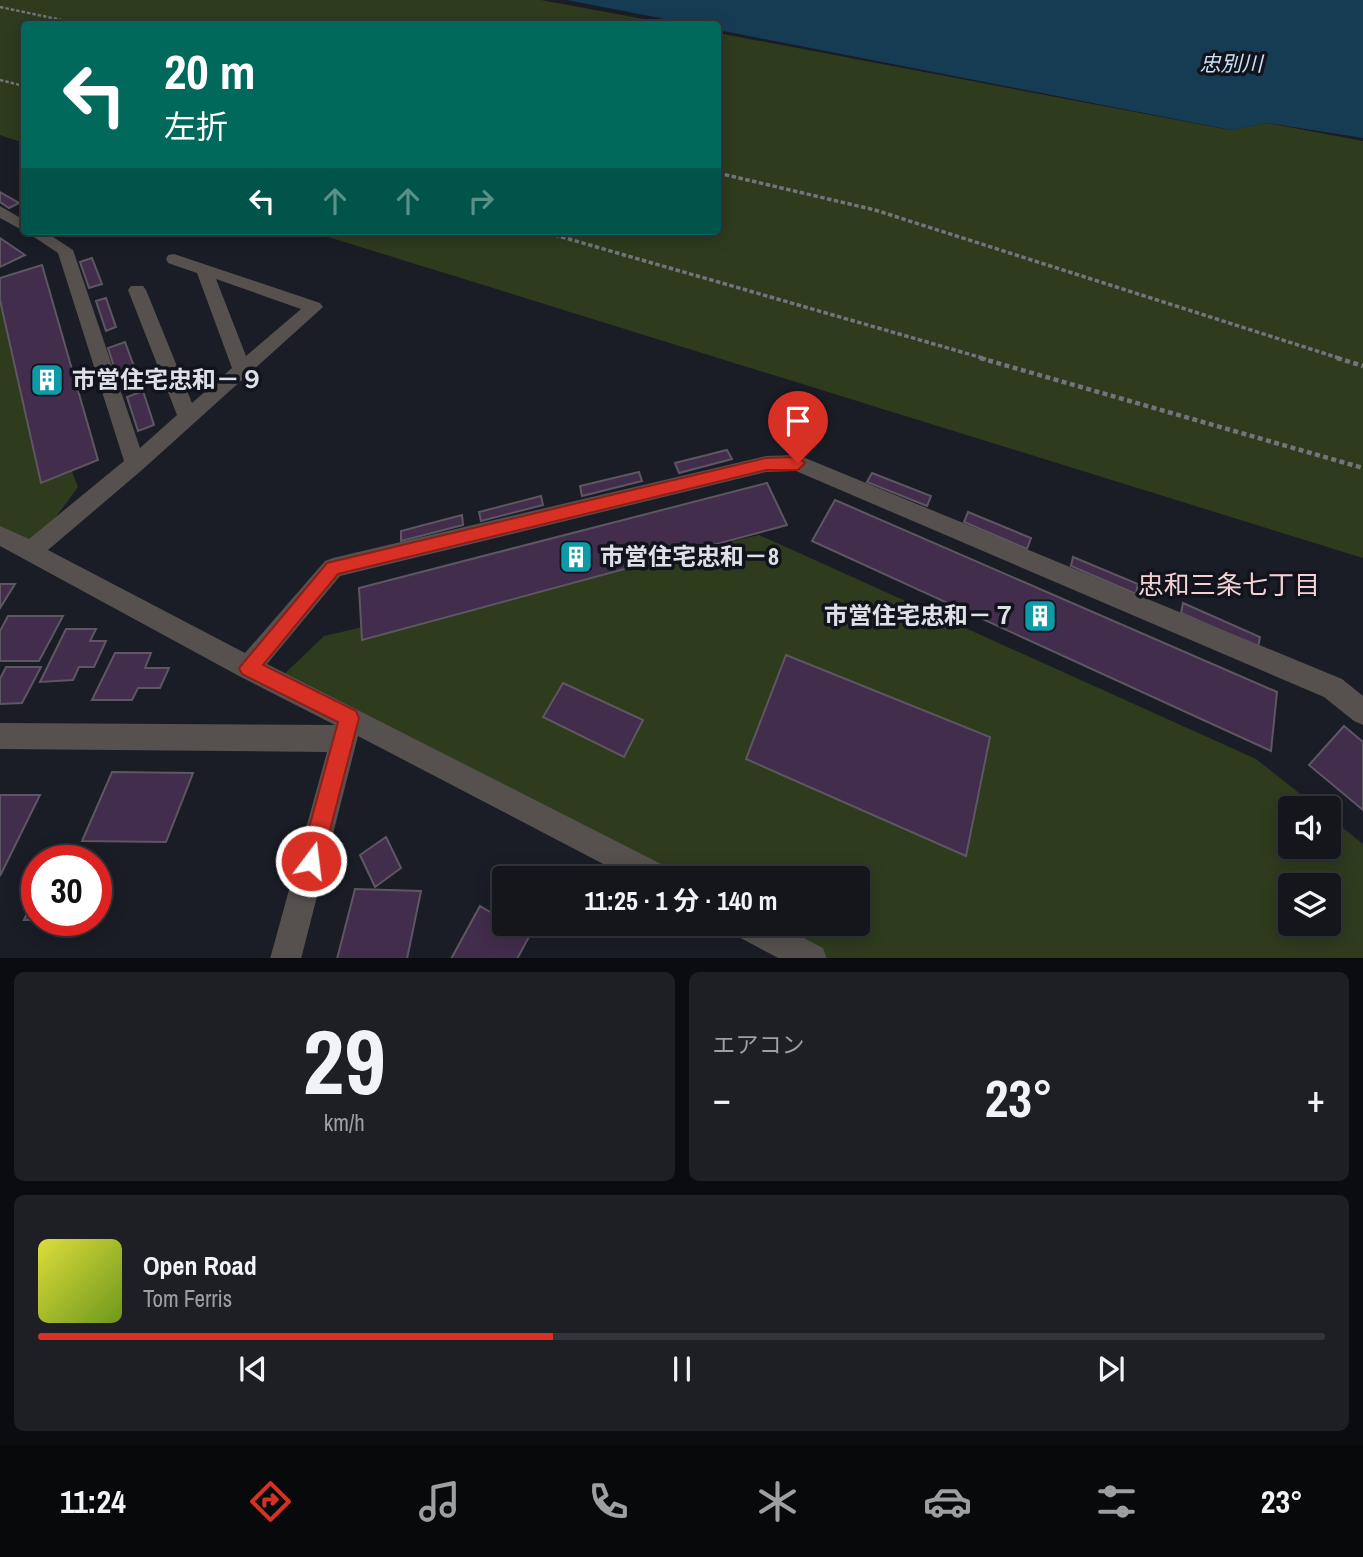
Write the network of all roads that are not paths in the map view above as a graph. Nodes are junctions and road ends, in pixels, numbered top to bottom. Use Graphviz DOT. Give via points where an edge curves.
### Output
graph roads {
  1 [pos="0,211"];
  2 [pos="21,224"];
  3 [pos="40,235"];
  4 [pos="174,259"];
  5 [pos="204,269"];
  6 [pos="137,290"];
  7 [pos="242,370"];
  8 [pos="188,417"];
  9 [pos="135,464"];
  10 [pos="0,535"];
  11 [pos="31,551"];
  12 [pos="248,668"];
  13 [pos="1363,712"];
  14 [pos="346,728"];
  15 [pos="0,736"];
  16 [pos="634,866"];
  17 [pos="769,936"];
  18 [pos="285,958"];
  19 [pos="812,958"];
  1 -- 2 [label="street"];
  3 -- 9 [label="street" via="65,250"];
  4 -- 5 [label="street"];
  5 -- 7 [label="street"];
  5 -- 7 [label="street" via="313,307"];
  6 -- 8 [label="street"];
  7 -- 8 [label="street"];
  8 -- 9 [label="street"];
  9 -- 11 [label="street"];
  10 -- 11 [label="street"];
  11 -- 12 [label="street"];
  12 -- 13 [label="street" via="333,568 766,464 798,463 1333,688"];
  12 -- 14 [label="street"];
  14 -- 15 [label="street"];
  14 -- 16 [label="street"];
  14 -- 18 [label="street"];
  17 -- 19 [label="street"];
}
